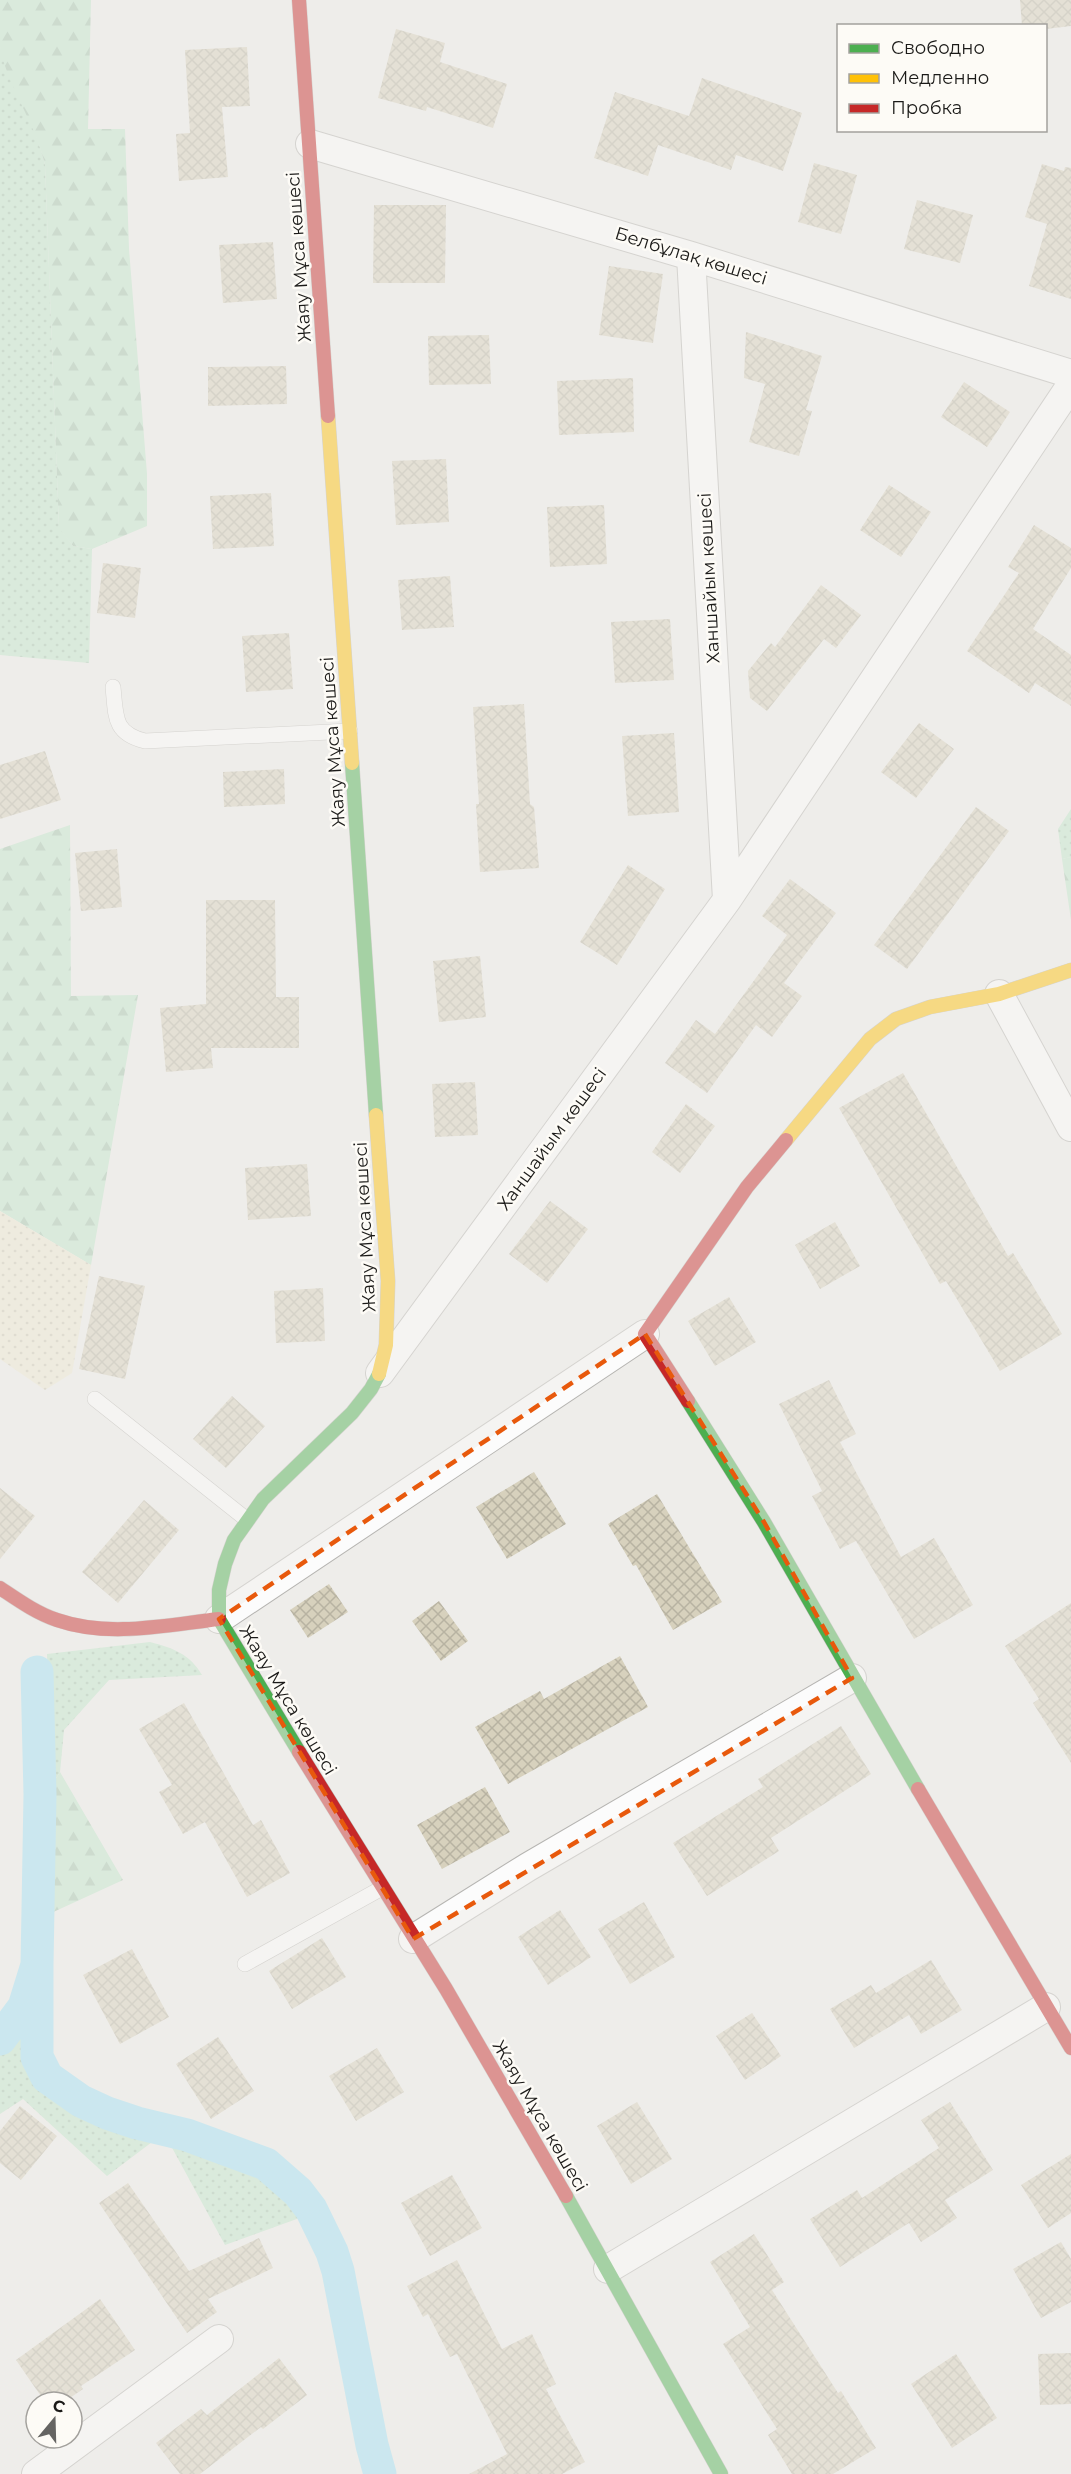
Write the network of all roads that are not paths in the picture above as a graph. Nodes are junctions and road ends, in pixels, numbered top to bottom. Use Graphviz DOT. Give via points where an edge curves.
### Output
graph roads {
  1 [pos="299,0"];
  2 [pos="310,144"];
  3 [pos="691,256"];
  4 [pos="1071,374"];
  5 [pos="1071,385"];
  6 [pos="113,687"];
  7 [pos="350,731"];
  8 [pos="727,900"];
  9 [pos="1071,970"];
  10 [pos="999,994"];
  11 [pos="1071,1127"];
  12 [pos="645,1334"];
  13 [pos="377,1377"];
  14 [pos="95,1399"];
  15 [pos="246,1520"];
  16 [pos="0,1588"];
  17 [pos="219,1619"];
  18 [pos="852,1678"];
  19 [pos="382,1888"];
  20 [pos="413,1938"];
  21 [pos="245,1964"];
  22 [pos="1046,2007"];
  23 [pos="1071,2048"];
  24 [pos="608,2269"];
  25 [pos="219,2339"];
  26 [pos="36,2474"];
  27 [pos="721,2474"];
  1 -- 2 [label="street, Жаяу Мұса көшесі"];
  2 -- 3 [label="street, Белбұлақ көшесі"];
  2 -- 7 [label="street, Жаяу Мұса көшесі"];
  3 -- 4 [label="street, Белбұлақ көшесі"];
  3 -- 8 [label="street, Ханшайым көшесі"];
  5 -- 8 [label="street, Ханшайым көшесі"];
  6 -- 7 [label="lane" via="118,724 124,733 146,741"];
  7 -- 13 [label="street, Жаяу Мұса көшесі" via="388,1281 386,1338"];
  8 -- 13 [label="street, Ханшайым көшесі"];
  9 -- 10 [label="street"];
  10 -- 11 [label="street"];
  10 -- 12 [label="street" via="896,1019 870,1039 747,1187"];
  12 -- 17 [label="street"];
  12 -- 18 [label="street" via="764,1522"];
  13 -- 15 [label="street, Жаяу Мұса көшесі" via="352,1414 272,1488"];
  14 -- 15 [label="lane"];
  15 -- 17 [label="street, Жаяу Мұса көшесі" via="220,1576"];
  16 -- 17 [label="street" via="60,1621 95,1628 127,1629"];
  17 -- 19 [label="street, Жаяу Мұса көшесі"];
  18 -- 20 [label="street"];
  18 -- 22 [label="street"];
  19 -- 20 [label="street, Жаяу Мұса көшесі"];
  19 -- 21 [label="lane"];
  20 -- 24 [label="street, Жаяу Мұса көшесі"];
  22 -- 23 [label="street"];
  22 -- 24 [label="street"];
  24 -- 27 [label="street, Жаяу Мұса көшесі"];
  25 -- 26 [label="street"];
}
